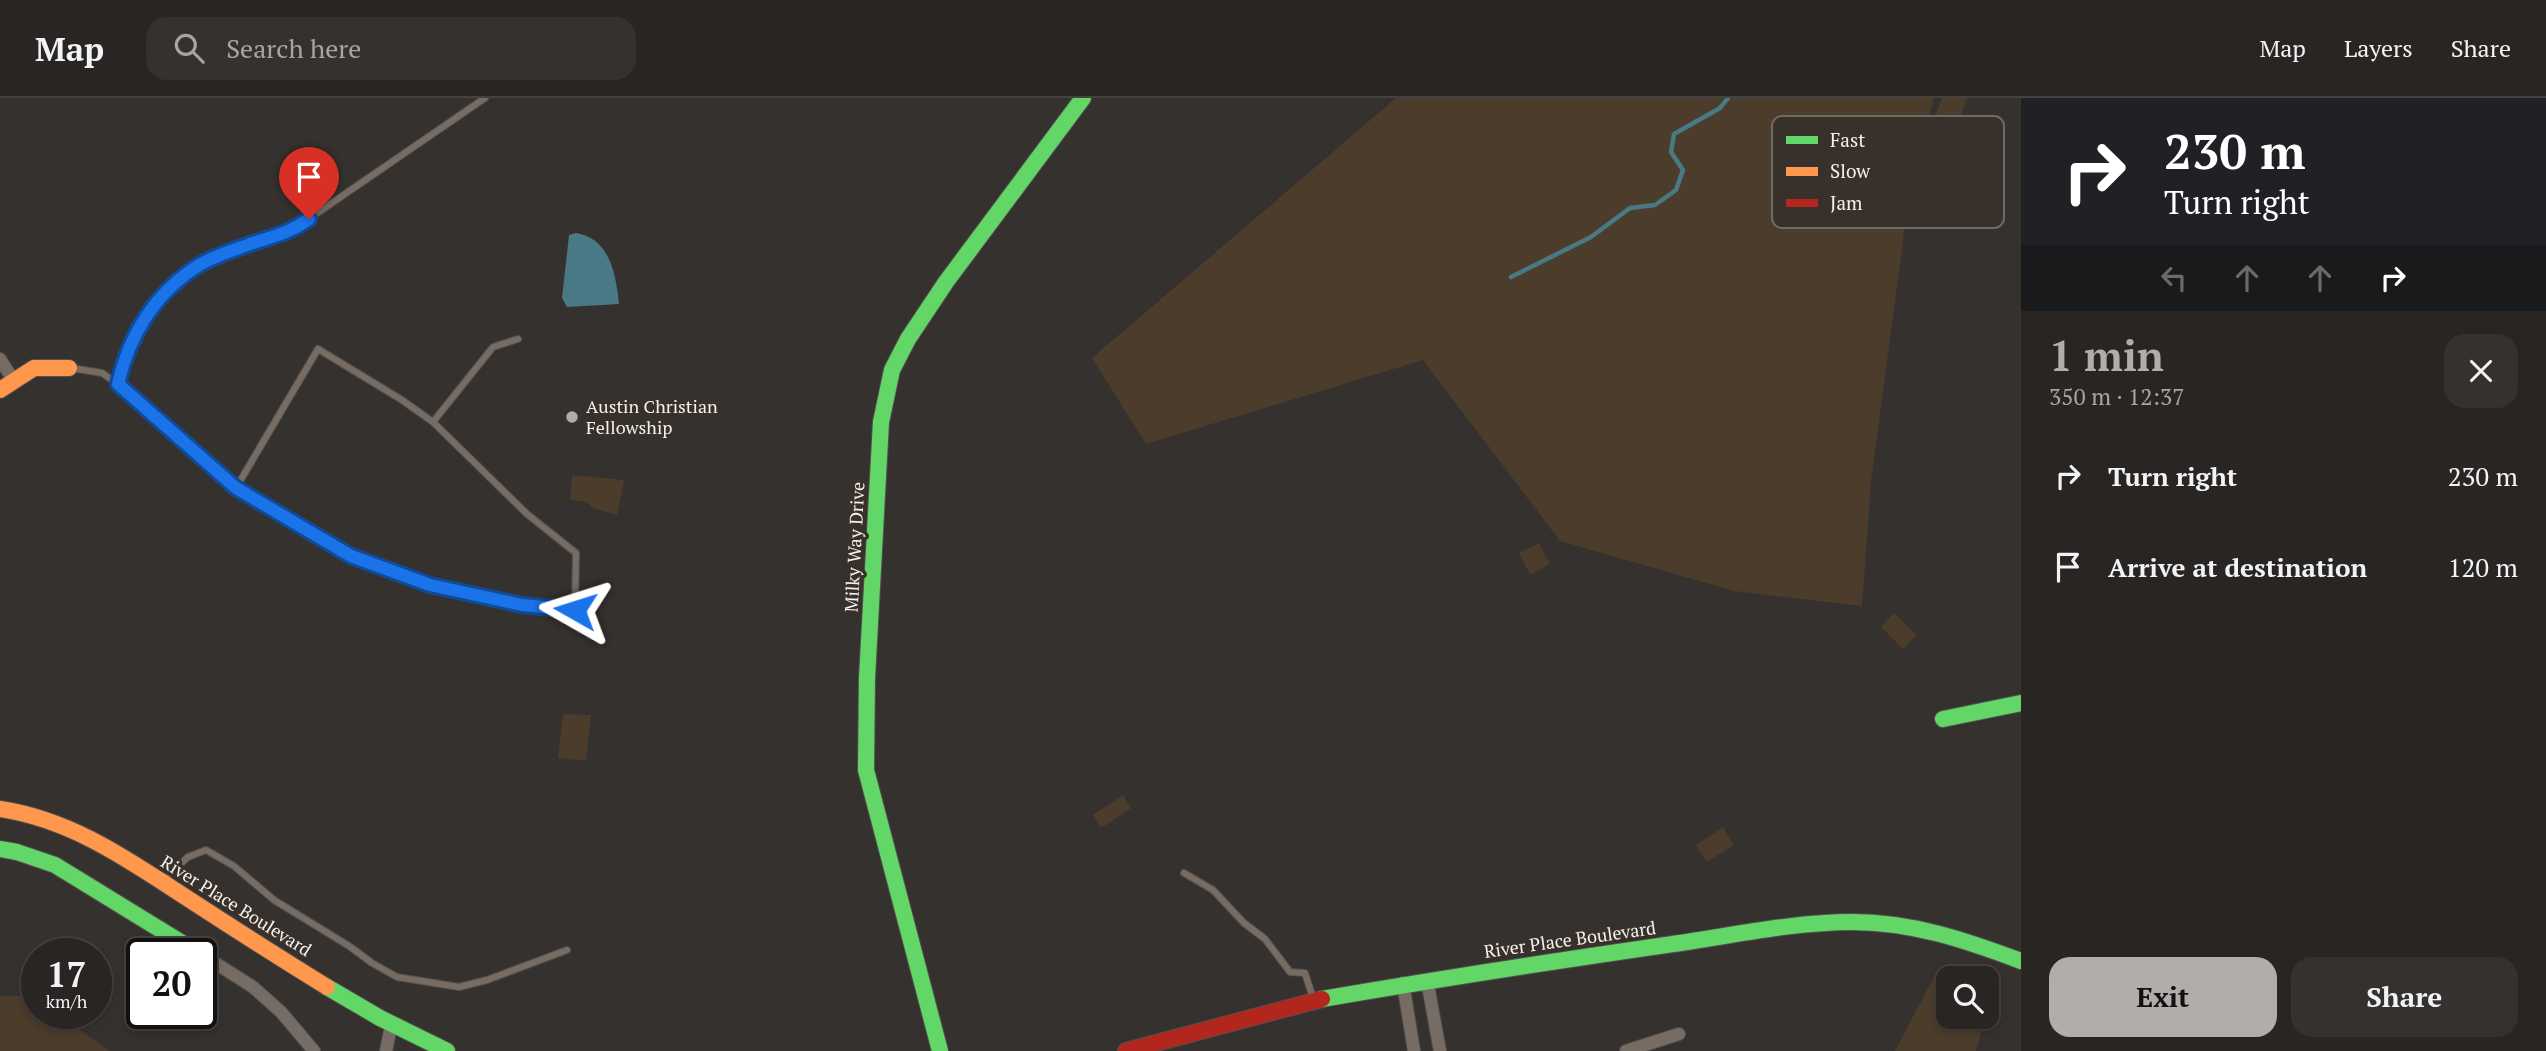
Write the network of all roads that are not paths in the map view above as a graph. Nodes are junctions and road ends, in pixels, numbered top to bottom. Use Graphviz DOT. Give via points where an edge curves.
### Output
graph roads {
  1 [pos="485,98"];
  2 [pos="1083,98"];
  3 [pos="519,340"];
  4 [pos="0,359"];
  5 [pos="69,368"];
  6 [pos="14,381"];
  7 [pos="118,384"];
  8 [pos="0,390"];
  9 [pos="433,422"];
  10 [pos="236,488"];
  11 [pos="2021,703"];
  12 [pos="1943,719"];
  13 [pos="0,809"];
  14 [pos="0,849"];
  15 [pos="1184,873"];
  16 [pos="161,882"];
  17 [pos="175,938"];
  18 [pos="568,950"];
  19 [pos="2021,961"];
  20 [pos="217,964"];
  21 [pos="1427,980"];
  22 [pos="1403,984"];
  23 [pos="1314,1000"];
  24 [pos="391,1026"];
  25 [pos="1679,1034"];
  26 [pos="314,1051"];
  27 [pos="386,1051"];
  28 [pos="447,1051"];
  29 [pos="940,1051"];
  30 [pos="1126,1051"];
  31 [pos="1414,1051"];
  32 [pos="1440,1051"];
  33 [pos="1626,1051"];
  1 -- 7 [label="lane" via="292,231 203,263 179,279 151,307 124,357"];
  2 -- 29 [label="street, Milky Way Drive" via="908,339 892,370 881,422 866,770"];
  3 -- 9 [label="lane" via="493,347"];
  4 -- 6 [label="street"];
  5 -- 6 [label="street" via="34,368"];
  5 -- 7 [label="lane" via="102,373"];
  6 -- 8 [label="street"];
  7 -- 10 [label="lane"];
  9 -- 10 [label="lane" via="318,349"];
  9 -- 10 [label="lane" via="527,514 576,553 575,610 522,605 430,585 383,569 351,556"];
  11 -- 12 [label="street"];
  13 -- 16 [label="street, River Place Boulevard" via="68,828"];
  14 -- 17 [label="street" via="55,865"];
  15 -- 23 [label="lane" via="1213,890 1265,939 1290,972 1305,973"];
  16 -- 18 [label="lane" via="188,857 206,850 234,866 274,900 397,977 459,987"];
  16 -- 24 [label="street, River Place Boulevard"];
  19 -- 21 [label="street, River Place Boulevard" via="1956,937 1851,922"];
  20 -- 26 [label="street" via="253,986"];
  21 -- 22 [label="street, River Place Boulevard"];
  21 -- 32 [label="street"];
  22 -- 23 [label="street, River Place Boulevard"];
  22 -- 31 [label="street"];
  23 -- 30 [label="street, River Place Boulevard"];
  24 -- 27 [label="street"];
  24 -- 28 [label="street, River Place Boulevard"];
  25 -- 33 [label="street"];
}
